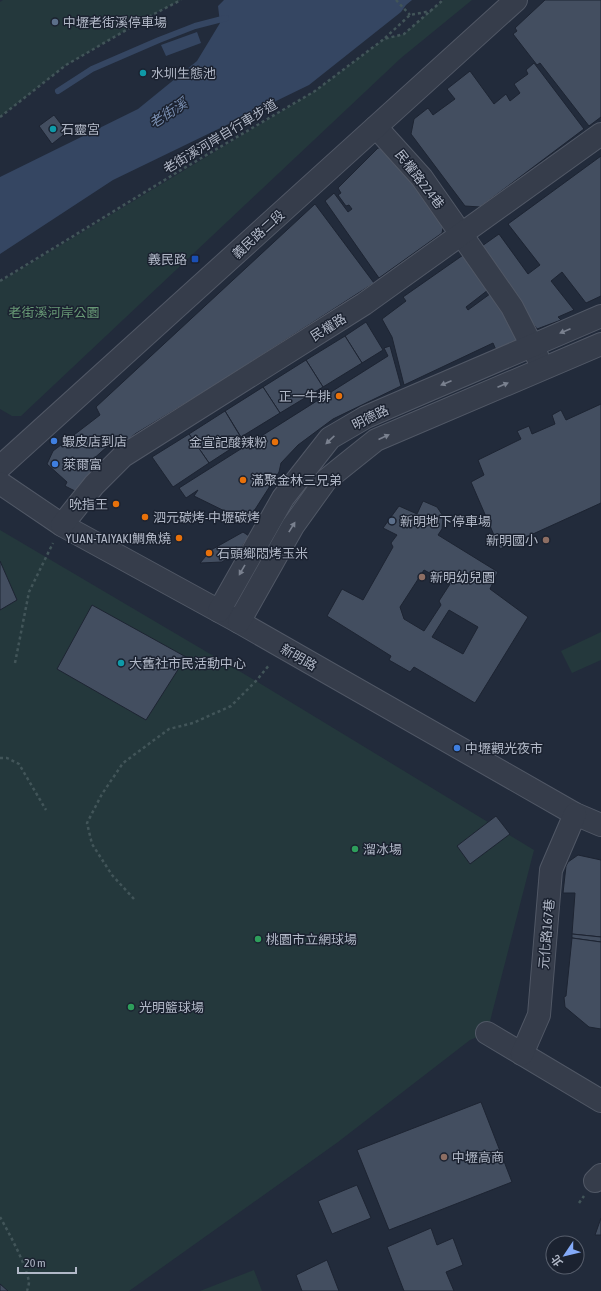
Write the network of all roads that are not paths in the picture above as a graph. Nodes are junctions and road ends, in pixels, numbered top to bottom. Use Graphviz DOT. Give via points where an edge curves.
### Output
graph roads {
  1 [pos="516,0"];
  2 [pos="376,126"];
  3 [pos="601,134"];
  4 [pos="461,234"];
  5 [pos="601,316"];
  6 [pos="601,344"];
  7 [pos="532,346"];
  8 [pos="543,368"];
  9 [pos="0,467"];
  10 [pos="0,484"];
  11 [pos="62,525"];
  12 [pos="219,611"];
  13 [pos="239,622"];
  14 [pos="575,814"];
  15 [pos="601,825"];
  16 [pos="487,1033"];
  17 [pos="522,1054"];
  18 [pos="601,1101"];
  1 -- 2 [label="street, 義民路二段"];
  2 -- 4 [label="street, 民權路224巷" via="422,178"];
  2 -- 9 [label="street, 義民路二段"];
  3 -- 4 [label="street, 民權路"];
  4 -- 7 [label="street, 民權路224巷" via="512,307"];
  4 -- 11 [label="street, 民權路" via="364,304 123,456 94,485"];
  5 -- 7 [label="street, 明德路, one-way"];
  6 -- 8 [label="street, 明德路"];
  7 -- 8 [label="street, 民權路224巷"];
  7 -- 12 [label="street, 明德路, one-way" via="366,417 330,438 283,498"];
  13 -- 8 [label="street, 明德路, one-way" via="293,526 326,480 376,440"];
  10 -- 11 [label="street, 新明路"];
  11 -- 12 [label="street, 新明路"];
  12 -- 13 [label="street, 新明路"];
  13 -- 14 [label="street, 新明路"];
  14 -- 15 [label="street, 新明路"];
  14 -- 17 [label="street, 元化路167巷" via="551,870 539,1015"];
  16 -- 17 [label="street"];
  17 -- 18 [label="street"];
}
